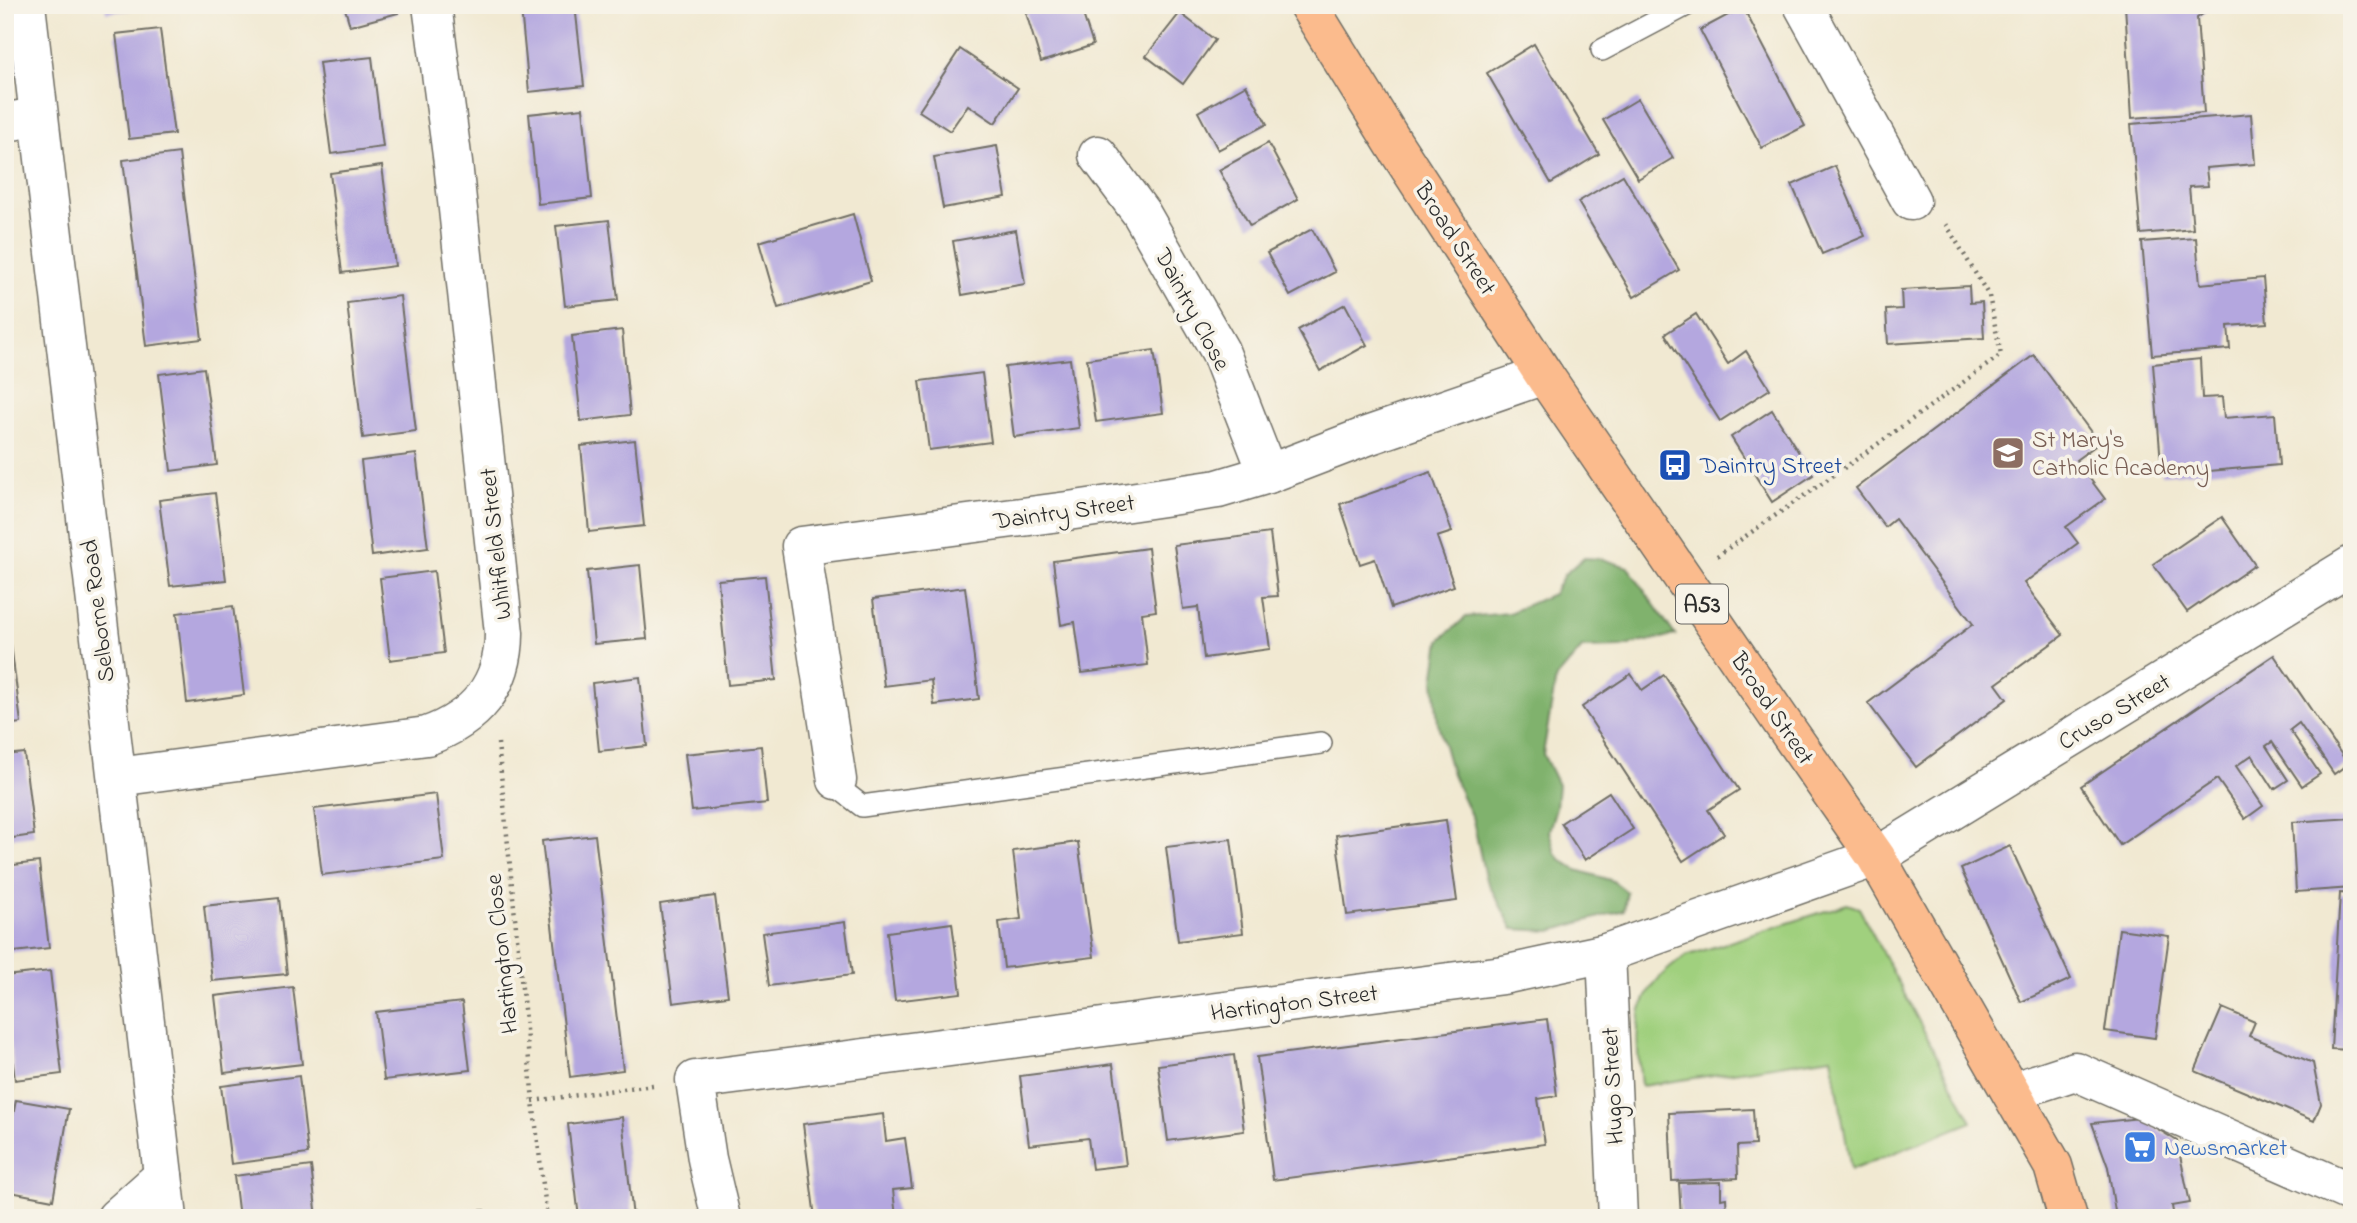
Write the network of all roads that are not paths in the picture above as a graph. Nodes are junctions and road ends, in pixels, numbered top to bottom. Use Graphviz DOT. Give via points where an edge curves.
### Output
graph roads {
  1 [pos="26,5"];
  2 [pos="432,5"];
  3 [pos="1308,5"];
  4 [pos="1687,5"];
  5 [pos="1803,5"];
  6 [pos="1602,50"];
  7 [pos="22,119"];
  8 [pos="1098,155"];
  9 [pos="1911,201"];
  10 [pos="1544,375"];
  11 [pos="1268,474"];
  12 [pos="2352,565"];
  13 [pos="1321,743"];
  14 [pos="117,776"];
  15 [pos="837,780"];
  16 [pos="1876,857"];
  17 [pos="1606,953"];
  18 [pos="2011,1092"];
  19 [pos="163,1176"];
  20 [pos="2352,1193"];
  21 [pos="116,1218"];
  22 [pos="168,1218"];
  23 [pos="721,1218"];
  24 [pos="1618,1218"];
  25 [pos="2068,1218"];
  1 -- 7 [label="street, Selborne Road"];
  2 -- 14 [label="street, Whitfield Street" via="504,633 500,667 475,709 447,729 427,736"];
  3 -- 10 [label="highway, Broad Street / A53"];
  4 -- 6 [label="lane"];
  5 -- 9 [label="street"];
  7 -- 14 [label="street, Selborne Road"];
  8 -- 11 [label="street, Daintry Close" via="1141,213 1220,351"];
  10 -- 11 [label="street, Daintry Street"];
  10 -- 16 [label="highway, Broad Street / A53"];
  11 -- 15 [label="street, Daintry Street" via="1218,489 801,546"];
  12 -- 16 [label="street, Cruso Street"];
  13 -- 15 [label="lane" via="862,806 840,789"];
  14 -- 19 [label="street, Selborne Road"];
  16 -- 17 [label="street, Hartington Street"];
  16 -- 18 [label="highway, Broad Street / A53"];
  17 -- 23 [label="street, Hartington Street" via="1503,975 695,1080"];
  17 -- 24 [label="street, Hugo Street"];
  18 -- 20 [label="street" via="2075,1071"];
  18 -- 25 [label="highway, Broad Street / A53" via="2053,1166"];
  19 -- 21 [label="street"];
  19 -- 22 [label="street, Selborne Road"];
}
